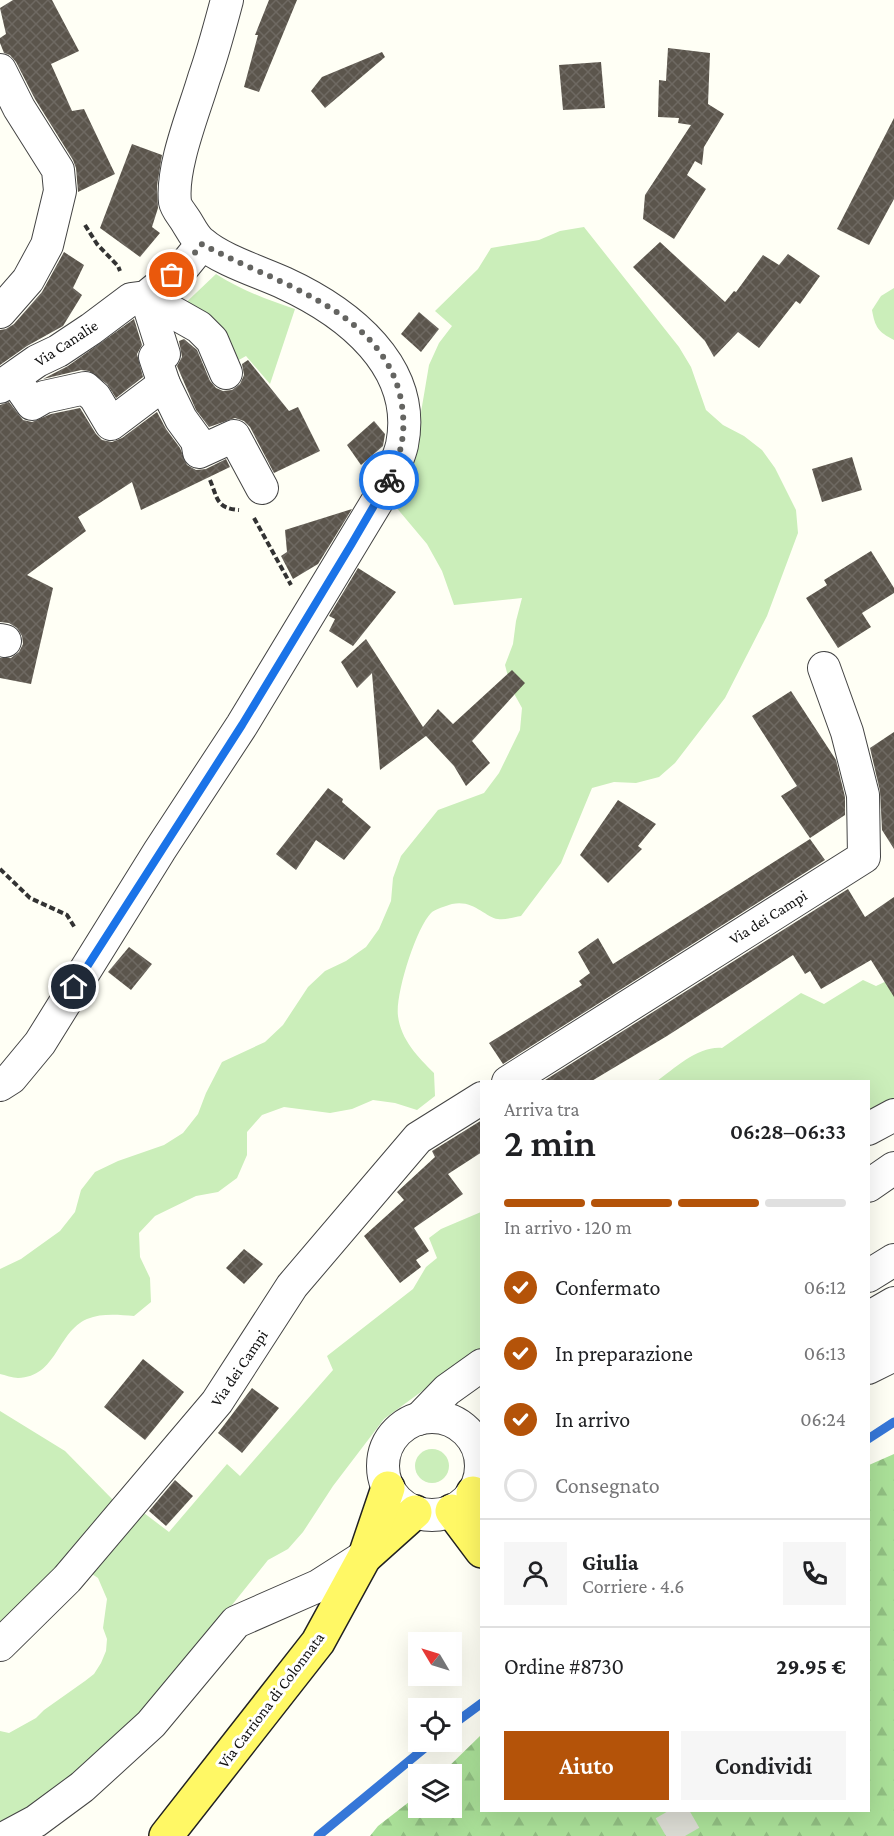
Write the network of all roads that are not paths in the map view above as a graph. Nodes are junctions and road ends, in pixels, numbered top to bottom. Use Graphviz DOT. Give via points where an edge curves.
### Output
graph roads {
  1 [pos="227,0"];
  2 [pos="0,70"];
  3 [pos="197,238"];
  4 [pos="134,295"];
  5 [pos="0,312"];
  6 [pos="226,373"];
  7 [pos="7,383"];
  8 [pos="164,384"];
  9 [pos="262,488"];
  10 [pos="824,668"];
  11 [pos="511,1080"];
  12 [pos="0,1085"];
  13 [pos="480,1099"];
  14 [pos="894,1115"];
  15 [pos="870,1128"];
  16 [pos="894,1148"];
  17 [pos="870,1160"];
  18 [pos="894,1168"];
  19 [pos="870,1185"];
  20 [pos="894,1260"];
  21 [pos="870,1275"];
  22 [pos="894,1282"];
  23 [pos="870,1297"];
  24 [pos="894,1302"];
  25 [pos="870,1317"];
  26 [pos="894,1331"];
  27 [pos="870,1340"];
  28 [pos="894,1355"];
  29 [pos="480,1366"];
  30 [pos="870,1367"];
  31 [pos="480,1372"];
  32 [pos="447,1390"];
  33 [pos="419,1419"];
  34 [pos="480,1447"];
  35 [pos="480,1472"];
  36 [pos="388,1488"];
  37 [pos="469,1503"];
  38 [pos="415,1512"];
  39 [pos="480,1544"];
  40 [pos="365,1556"];
  41 [pos="0,1645"];
  42 [pos="8,1836"];
  43 [pos="166,1836"];
  1 -- 3 [label="street" via="181,150 175,203"];
  2 -- 5 [label="street" via="58,170 60,191 47,245 28,280"];
  3 -- 4 [label="street, Via Canalie" via="185,265"];
  3 -- 12 [label="street" via="227,258 285,284 341,316 375,346 395,376 405,416 402,444 381,495 242,725 40,1043 11,1078"];
  4 -- 6 [label="street" via="199,327 212,340"];
  4 -- 7 [label="street, Via Canalie"];
  4 -- 8 [label="street" via="164,354 155,357"];
  7 -- 8 [label="street" via="32,404 44,397 85,388 111,424"];
  8 -- 9 [label="street" via="197,441 199,452 234,435"];
  10 -- 11 [label="street, Via dei Campi" via="847,732 863,795 864,857"];
  13 -- 41 [label="street, Via dei Campi" via="418,1138 292,1286 217,1402 67,1579"];
  14 -- 15 [label="street"];
  16 -- 17 [label="street"];
  18 -- 19 [label="street"];
  20 -- 21 [label="street"];
  22 -- 23 [label="street"];
  24 -- 25 [label="street"];
  26 -- 27 [label="street"];
  28 -- 30 [label="street"];
  29 -- 32 [label="street, Via Carriona di Colonnata"];
  31 -- 32 [label="street"];
  32 -- 33 [label="street, Via Carriona di Colonnata"];
  33 -- 34 [label="street" via="434,1417 454,1423"];
  33 -- 36 [label="street, Via Carriona di Colonnata" via="395,1434 387,1446 384,1474"];
  35 -- 37 [label="street"];
  36 -- 38 [label="street" via="404,1507"];
  36 -- 40 [label="main road, Via Carriona di Colonnata"];
  37 -- 38 [label="street" via="440,1515"];
  37 -- 39 [label="main road"];
  38 -- 40 [label="main road, Via Carriona di Colonnata"];
  40 -- 42 [label="street" via="318,1586 236,1622 151,1724 82,1787"];
  40 -- 43 [label="main road, Via Carriona di Colonnata" via="318,1642"];
}
